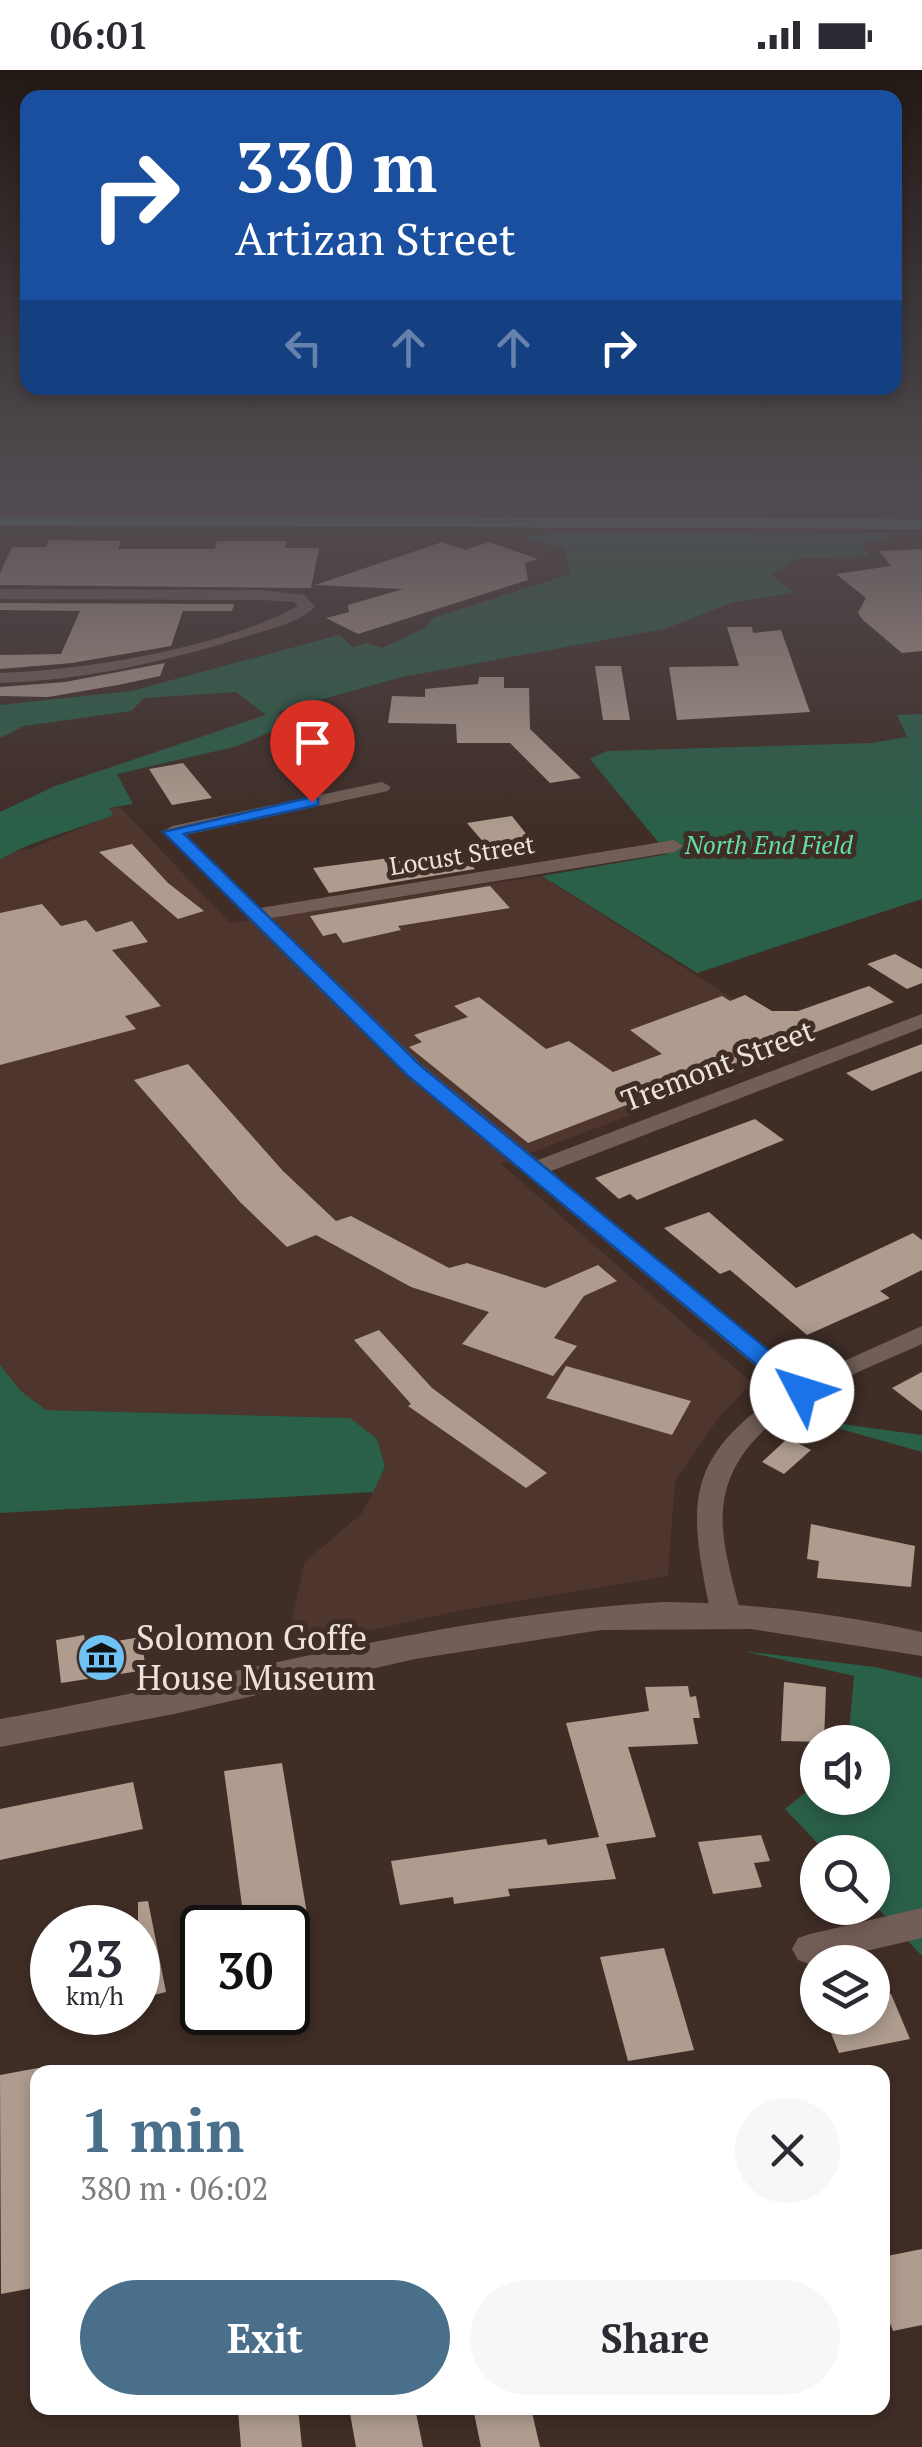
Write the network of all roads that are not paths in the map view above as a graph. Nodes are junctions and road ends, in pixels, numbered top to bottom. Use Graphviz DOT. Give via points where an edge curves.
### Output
graph roads {
  1 [pos="302,609"];
  2 [pos="0,678"];
  3 [pos="382,787"];
  4 [pos="674,846"];
  5 [pos="257,914"];
  6 [pos="922,1020"];
  7 [pos="536,1169"];
  8 [pos="922,1334"];
  9 [pos="802,1391"];
  10 [pos="726,1615"];
  11 [pos="922,1644"];
  12 [pos="0,1733"];
  13 [pos="922,1923"];
  14 [pos="827,1945"];
  1 -- 2 [label="street" via="162,656"];
  3 -- 5 [label="street" via="172,832"];
  4 -- 5 [label="street, Locust Street"];
  5 -- 7 [label="street" via="414,1070"];
  6 -- 7 [label="street, Tremont Street"];
  7 -- 9 [label="street"];
  8 -- 9 [label="street"];
  9 -- 10 [label="street" via="766,1415 720,1469 710,1500"];
  10 -- 11 [label="main road"];
  10 -- 12 [label="main road" via="586,1619 446,1638"];
  13 -- 14 [label="street"];
}
